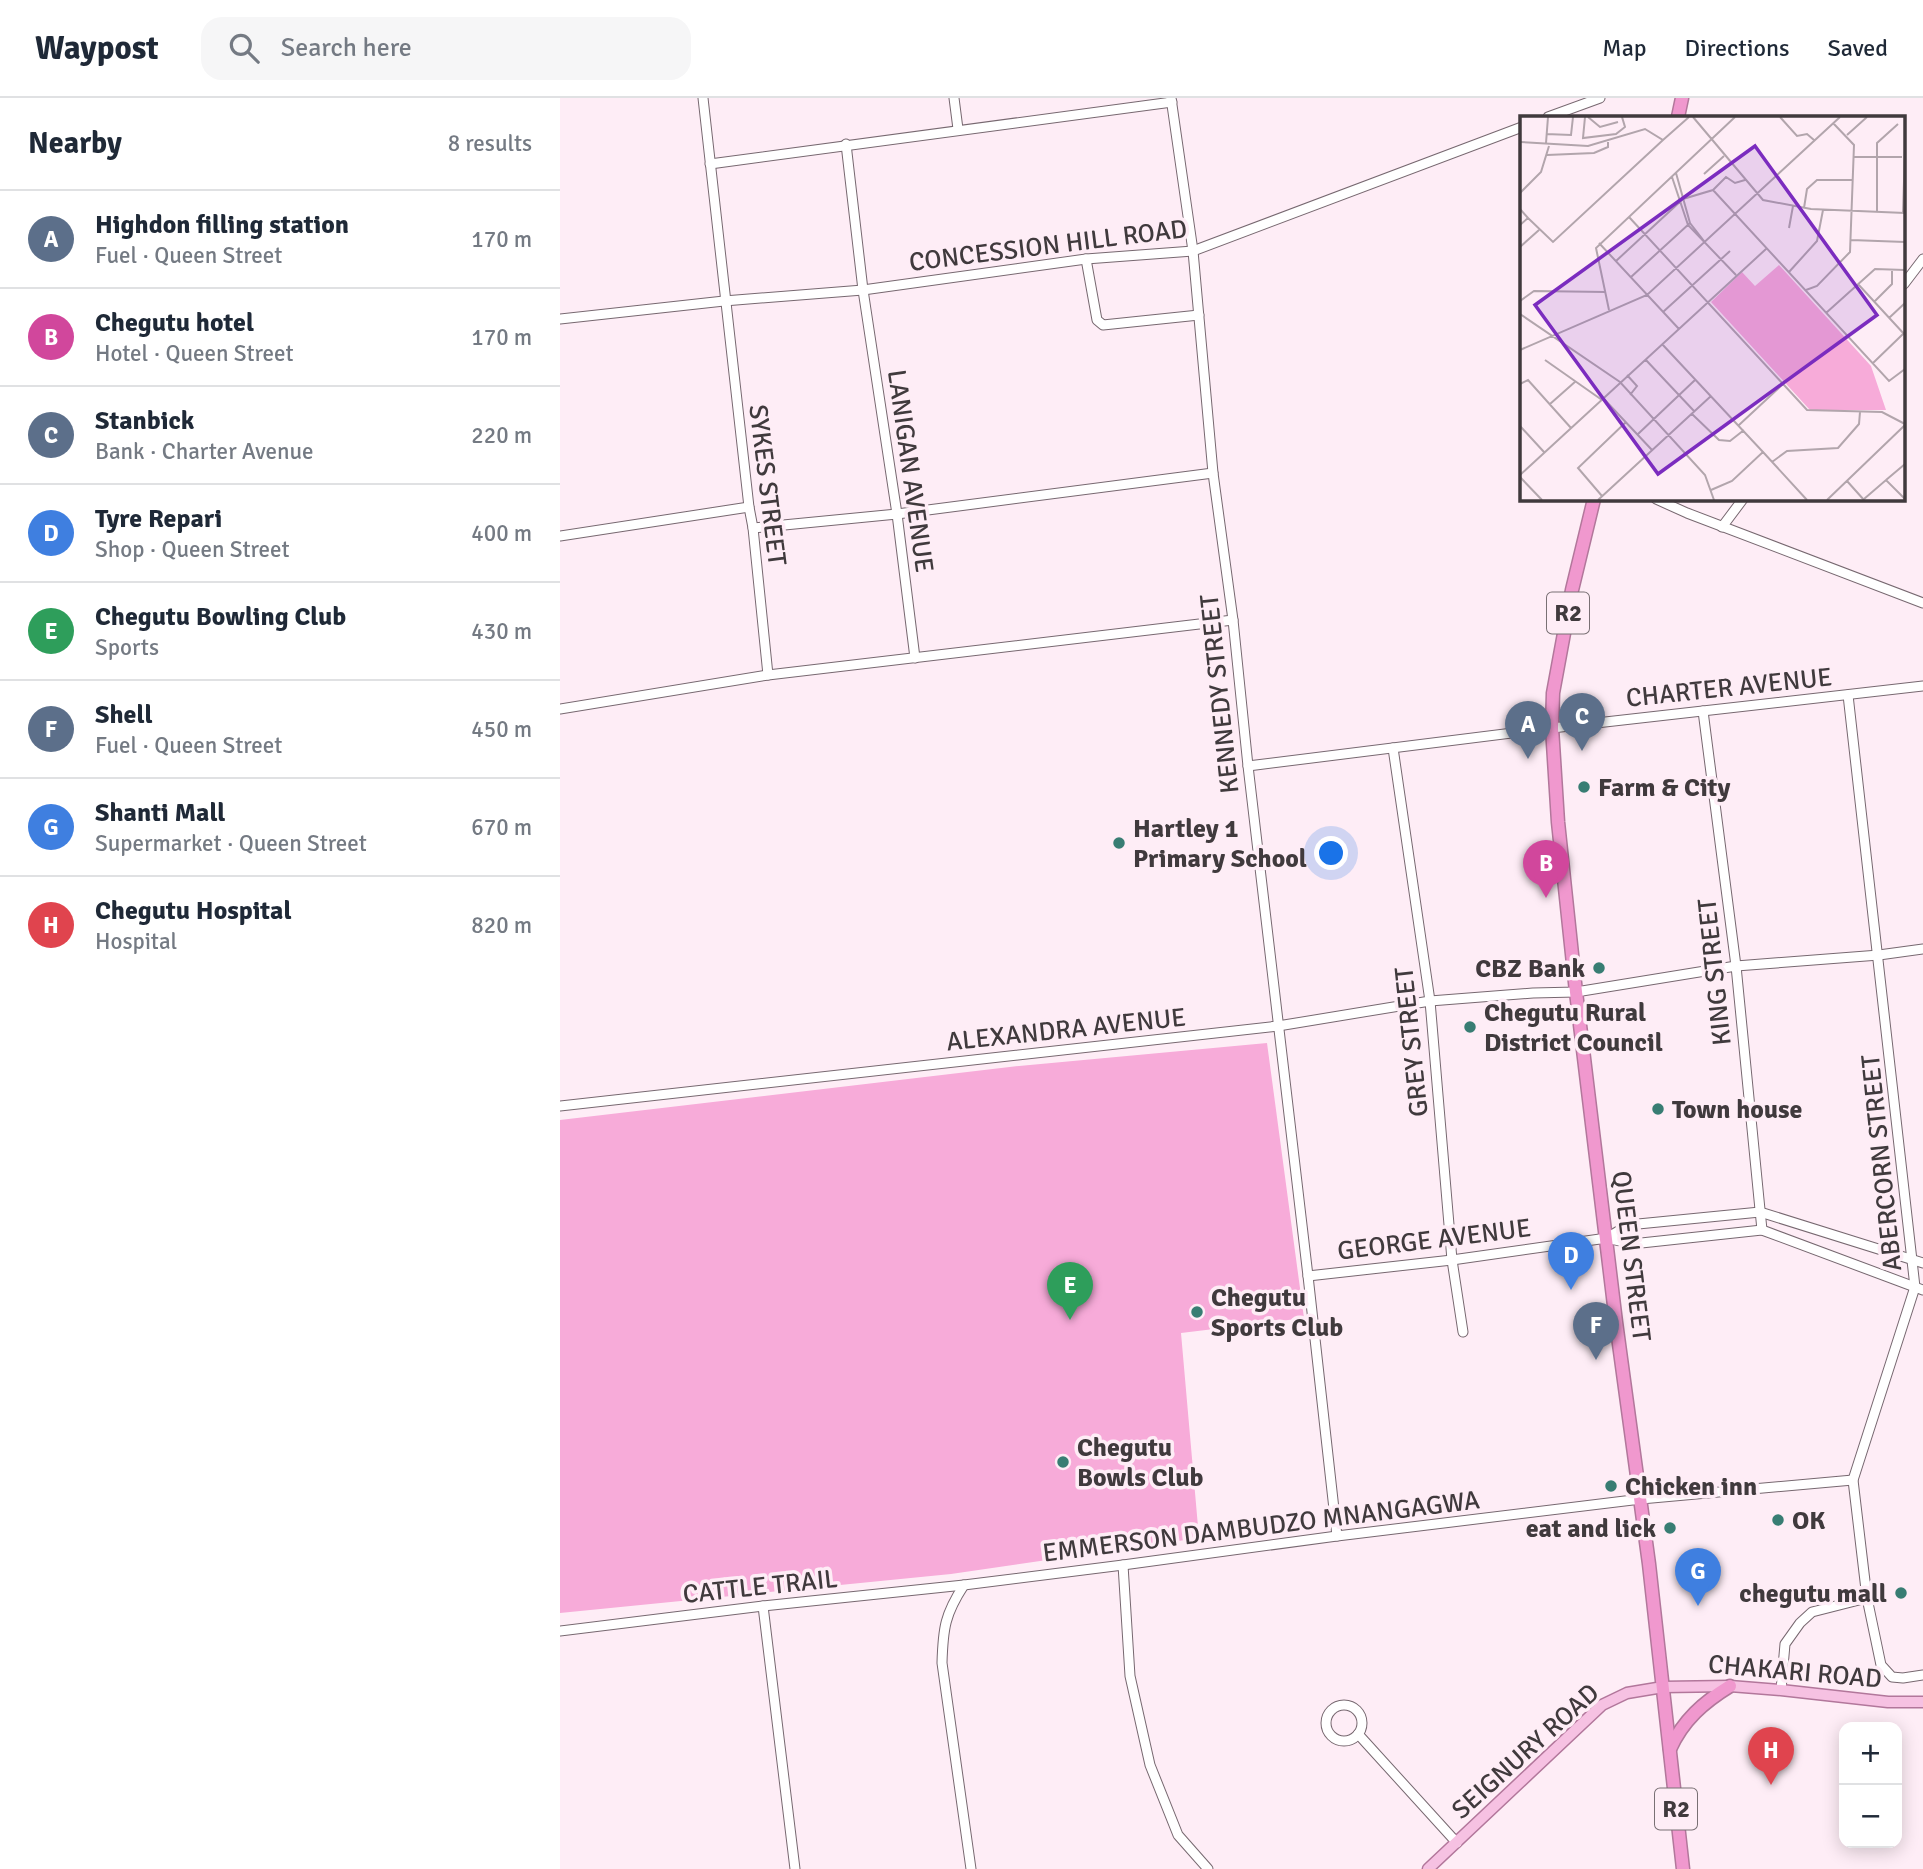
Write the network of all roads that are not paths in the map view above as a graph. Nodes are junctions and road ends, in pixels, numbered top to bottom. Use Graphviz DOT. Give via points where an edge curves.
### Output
graph roads {
  1 [pos="703,98"];
  2 [pos="954,98"];
  3 [pos="1600,98"];
  4 [pos="1682,98"];
  5 [pos="1172,100"];
  6 [pos="1551,116"];
  7 [pos="1678,116"];
  8 [pos="1520,128"];
  9 [pos="958,129"];
  10 [pos="846,145"];
  11 [pos="710,163"];
  12 [pos="1192,251"];
  13 [pos="1923,258"];
  14 [pos="1086,259"];
  15 [pos="1906,281"];
  16 [pos="863,290"];
  17 [pos="724,302"];
  18 [pos="1199,315"];
  19 [pos="560,319"];
  20 [pos="1213,473"];
  21 [pos="1594,500"];
  22 [pos="1658,500"];
  23 [pos="1742,500"];
  24 [pos="749,507"];
  25 [pos="897,513"];
  26 [pos="1722,527"];
  27 [pos="753,528"];
  28 [pos="560,536"];
  29 [pos="1923,603"];
  30 [pos="1233,620"];
  31 [pos="915,658"];
  32 [pos="768,674"];
  33 [pos="1923,686"];
  34 [pos="1848,695"];
  35 [pos="560,709"];
  36 [pos="1703,711"];
  37 [pos="1552,728"];
  38 [pos="1393,748"];
  39 [pos="1248,766"];
  40 [pos="1923,949"];
  41 [pos="1879,955"];
  42 [pos="1736,966"];
  43 [pos="1576,992"];
  44 [pos="1430,1001"];
  45 [pos="1278,1026"];
  46 [pos="560,1106"];
  47 [pos="1760,1212"];
  48 [pos="1762,1230"];
  49 [pos="1606,1238"];
  50 [pos="1912,1259"];
  51 [pos="1452,1260"];
  52 [pos="1923,1263"];
  53 [pos="1308,1276"];
  54 [pos="1919,1289"];
  55 [pos="1463,1332"];
  56 [pos="1853,1480"];
  57 [pos="1641,1499"];
  58 [pos="1337,1536"];
  59 [pos="1123,1565"];
  60 [pos="964,1585"];
  61 [pos="1867,1598"];
  62 [pos="763,1606"];
  63 [pos="560,1630"];
  64 [pos="1923,1675"];
  65 [pos="1663,1686"];
  66 [pos="1730,1686"];
  67 [pos="1781,1690"];
  68 [pos="1923,1702"];
  69 [pos="1358,1734"];
  70 [pos="1670,1749"];
  71 [pos="1457,1843"];
  72 [pos="795,1869"];
  73 [pos="971,1869"];
  74 [pos="1208,1869"];
  75 [pos="1428,1869"];
  76 [pos="1683,1869"];
  1 -- 11 [label="street, SYKES STREET"];
  2 -- 9 [label="street"];
  3 -- 6 [label="street"];
  4 -- 7 [label="highway"];
  5 -- 9 [label="street"];
  5 -- 12 [label="street, KENNEDY STREET"];
  8 -- 12 [label="street, CONCESSION HILL ROAD"];
  9 -- 10 [label="street"];
  10 -- 11 [label="street"];
  10 -- 16 [label="street, LANIGAN AVENUE"];
  11 -- 17 [label="street, SYKES STREET"];
  12 -- 14 [label="street, CONCESSION HILL ROAD"];
  12 -- 18 [label="street, KENNEDY STREET"];
  13 -- 15 [label="street"];
  14 -- 16 [label="street, CONCESSION HILL ROAD"];
  14 -- 18 [label="street" via="1097,320 1103,324"];
  16 -- 17 [label="street, CONCESSION HILL ROAD"];
  16 -- 25 [label="street, LANIGAN AVENUE"];
  17 -- 19 [label="street, CONCESSION HILL ROAD"];
  17 -- 24 [label="street, SYKES STREET"];
  18 -- 20 [label="street, KENNEDY STREET"];
  20 -- 25 [label="street"];
  20 -- 30 [label="street, KENNEDY STREET"];
  21 -- 37 [label="highway, QUEEN STREET / R2" via="1553,693"];
  22 -- 26 [label="street"];
  23 -- 26 [label="street"];
  24 -- 27 [label="street, SYKES STREET"];
  24 -- 28 [label="street"];
  25 -- 27 [label="street"];
  25 -- 31 [label="street, LANIGAN AVENUE"];
  26 -- 29 [label="street"];
  27 -- 32 [label="street, SYKES STREET"];
  30 -- 31 [label="street"];
  30 -- 39 [label="street, KENNEDY STREET"];
  31 -- 32 [label="street"];
  32 -- 35 [label="street"];
  33 -- 34 [label="street, CHARTER AVENUE"];
  34 -- 36 [label="street, CHARTER AVENUE"];
  34 -- 41 [label="street, ABERCORN STREET"];
  36 -- 37 [label="street, CHARTER AVENUE"];
  36 -- 42 [label="street, KING STREET"];
  37 -- 38 [label="street, CHARTER AVENUE"];
  37 -- 43 [label="highway, QUEEN STREET / R2"];
  38 -- 39 [label="street, CHARTER AVENUE"];
  38 -- 44 [label="street, GREY STREET"];
  39 -- 45 [label="street, KENNEDY STREET"];
  40 -- 41 [label="street, ALEXANDRA AVENUE"];
  41 -- 42 [label="street, ALEXANDRA AVENUE"];
  41 -- 50 [label="street, ABERCORN STREET"];
  42 -- 43 [label="street, ALEXANDRA AVENUE"];
  42 -- 47 [label="street, KING STREET"];
  43 -- 44 [label="street, ALEXANDRA AVENUE"];
  43 -- 49 [label="highway, QUEEN STREET / R2"];
  44 -- 45 [label="street, ALEXANDRA AVENUE"];
  44 -- 51 [label="street, GREY STREET"];
  45 -- 46 [label="street, ALEXANDRA AVENUE"];
  45 -- 53 [label="street, KENNEDY STREET"];
  47 -- 48 [label="street, KING STREET"];
  47 -- 49 [label="street, GEORGE AVENUE" via="1628,1225"];
  47 -- 50 [label="street, GEORGE AVENUE"];
  48 -- 49 [label="street, GEORGE AVENUE" via="1632,1244"];
  48 -- 54 [label="street, GEORGE AVENUE"];
  49 -- 51 [label="street, GEORGE AVENUE"];
  49 -- 57 [label="highway, QUEEN STREET / R2"];
  50 -- 52 [label="street, GEORGE AVENUE"];
  50 -- 54 [label="street, ABERCORN STREET"];
  51 -- 53 [label="street, GEORGE AVENUE"];
  51 -- 55 [label="street, GREY STREET"];
  53 -- 58 [label="street, KENNEDY STREET"];
  54 -- 56 [label="street, ABERCORN STREET"];
  56 -- 57 [label="street, EMMERSON DAMBUDZO MNANGAGWA"];
  56 -- 61 [label="street, ABERCORN STREET"];
  57 -- 58 [label="street, EMMERSON DAMBUDZO MNANGAGWA"];
  57 -- 65 [label="highway, QUEEN STREET / R2"];
  58 -- 59 [label="street, EMMERSON DAMBUDZO MNANGAGWA"];
  59 -- 60 [label="street, EMMERSON DAMBUDZO MNANGAGWA"];
  59 -- 74 [label="street" via="1130,1676 1150,1765 1178,1835"];
  60 -- 62 [label="street, CATTLE TRAIL"];
  60 -- 73 [label="street" via="943,1630 942,1663"];
  61 -- 64 [label="street, ABERCORN STREET" via="1881,1665 1892,1676"];
  61 -- 67 [label="street" via="1812,1612 1800,1623 1785,1644"];
  62 -- 63 [label="street, CATTLE TRAIL"];
  62 -- 72 [label="street"];
  65 -- 66 [label="main road, CHAKARI ROAD"];
  65 -- 70 [label="highway, R2"];
  65 -- 71 [label="main road, SEIGNURY ROAD" via="1627,1692 1602,1705"];
  66 -- 67 [label="main road, CHAKARI ROAD"];
  66 -- 70 [label="highway" via="1695,1711"];
  67 -- 68 [label="main road, CHAKARI ROAD"];
  69 -- 69 [label="street" via="1362,1722 1358,1711 1348,1704 1331,1710 1326,1727 1332,1737 1349,1740"];
  69 -- 71 [label="street"];
  70 -- 76 [label="highway, R2"];
  71 -- 75 [label="main road, SEIGNURY ROAD"];
}
